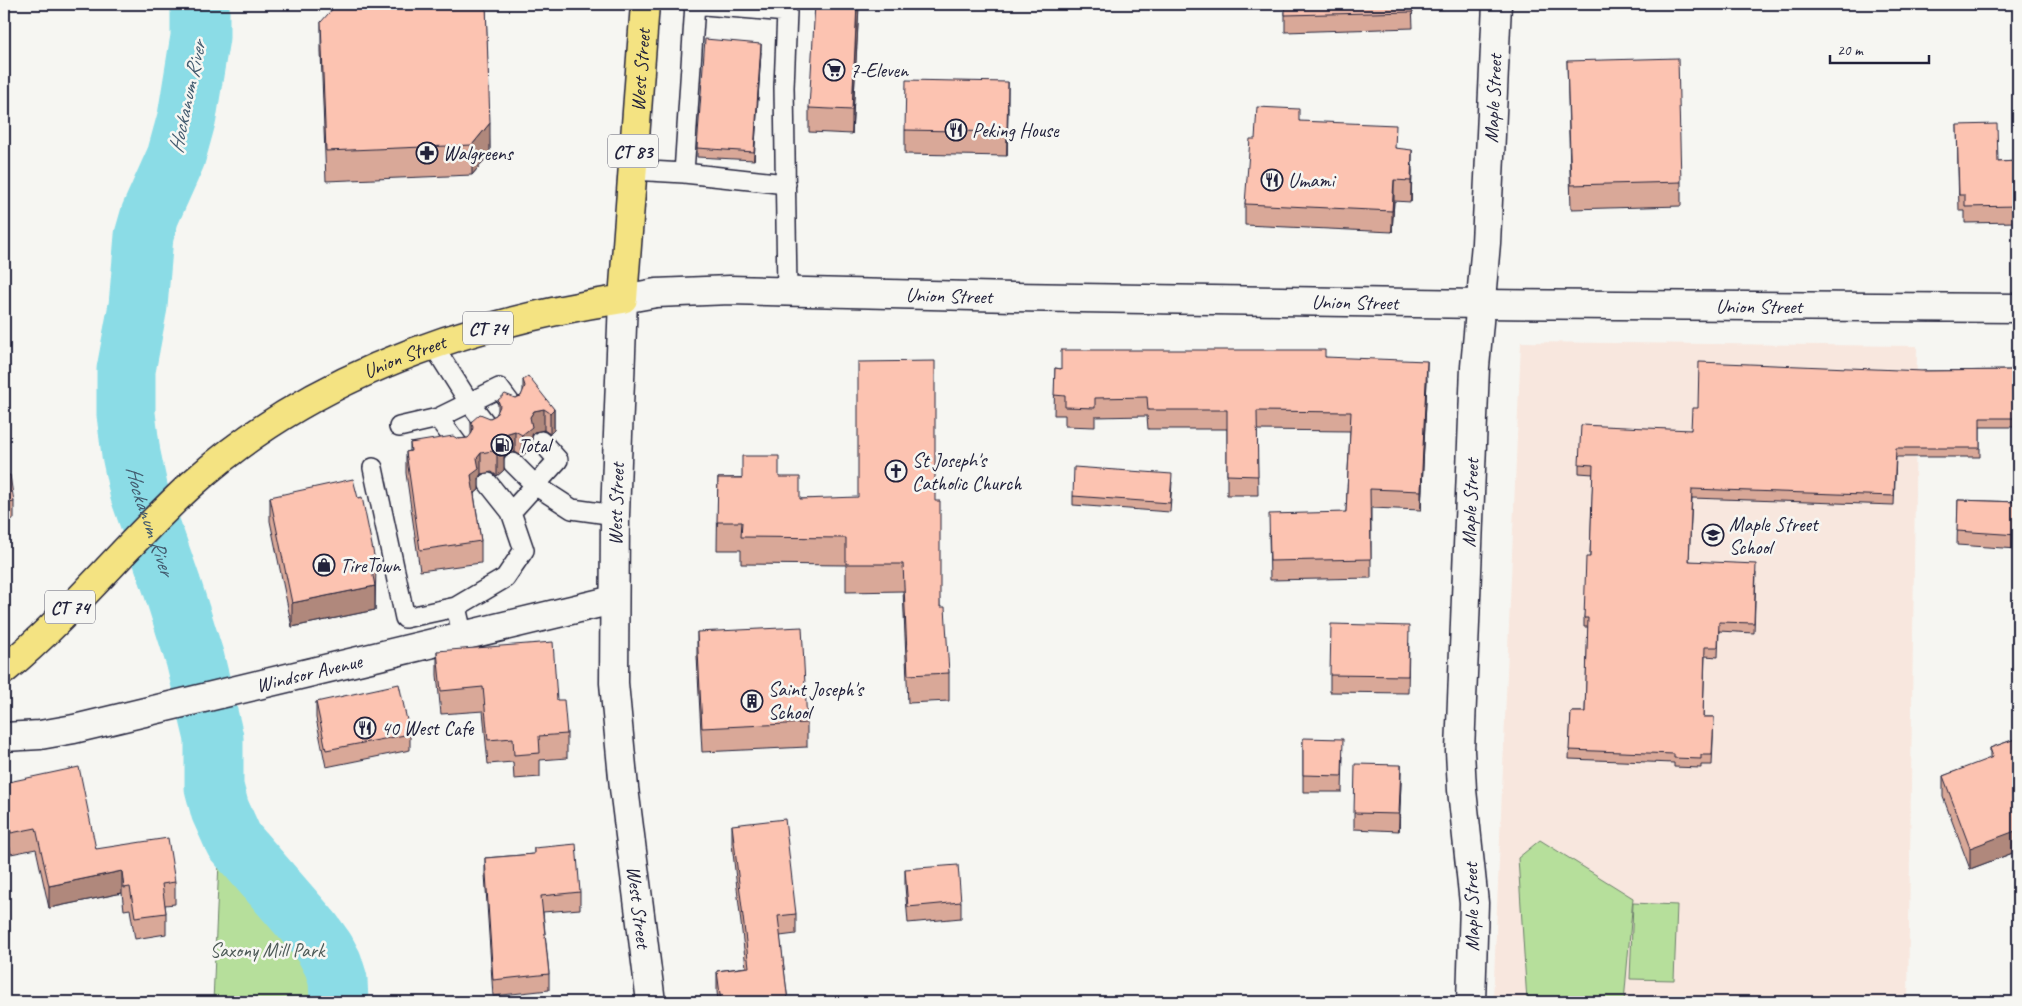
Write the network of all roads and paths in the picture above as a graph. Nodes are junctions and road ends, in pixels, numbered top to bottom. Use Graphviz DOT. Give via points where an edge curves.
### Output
graph roads {
  1 [pos="645,4"];
  2 [pos="693,4"];
  3 [pos="1497,4"];
  4 [pos="632,170"];
  5 [pos="684,173"];
  6 [pos="786,184"];
  7 [pos="787,290"];
  8 [pos="623,299"];
  9 [pos="1481,304"];
  10 [pos="2018,308"];
  11 [pos="433,345"];
  12 [pos="469,402"];
  13 [pos="514,408"];
  14 [pos="438,418"];
  15 [pos="399,427"];
  16 [pos="489,428"];
  17 [pos="541,441"];
  18 [pos="462,450"];
  19 [pos="513,463"];
  20 [pos="373,468"];
  21 [pos="488,483"];
  22 [pos="535,485"];
  23 [pos="511,512"];
  24 [pos="615,515"];
  25 [pos="613,600"];
  26 [pos="456,606"];
  27 [pos="463,637"];
  28 [pos="4,670"];
  29 [pos="4,737"];
  30 [pos="651,1002"];
  31 [pos="1471,1002"];
  1 -- 4 [label="main road, West Street / CT 83"];
  2 -- 5 [label="lane"];
  2 -- 6 [label="lane" via="788,12 784,88"];
  3 -- 9 [label="main road, Maple Street"];
  4 -- 5 [label="lane"];
  4 -- 8 [label="main road, West Street / CT 83"];
  5 -- 6 [label="lane"];
  6 -- 7 [label="lane"];
  7 -- 8 [label="main road, Union Street / CT 74" via="690,290"];
  7 -- 9 [label="main road, Union Street / CT 74"];
  8 -- 11 [label="main road, Union Street / CT 74" via="533,316"];
  8 -- 24 [label="main road, West Street"];
  9 -- 10 [label="main road, Union Street / CT 74"];
  9 -- 31 [label="main road, Maple Street" via="1460,751 1474,903"];
  11 -- 12 [label="lane"];
  11 -- 28 [label="main road, Union Street / CT 74" via="334,386 272,422 218,462 133,541 50,628"];
  12 -- 13 [label="lane" via="499,388"];
  12 -- 14 [label="lane"];
  12 -- 16 [label="lane"];
  14 -- 15 [label="lane"];
  14 -- 18 [label="lane"];
  17 -- 22 [label="lane" via="558,460"];
  19 -- 22 [label="lane"];
  20 -- 26 [label="lane" via="405,618"];
  21 -- 23 [label="lane"];
  22 -- 23 [label="lane"];
  22 -- 24 [label="lane" via="572,510"];
  23 -- 26 [label="lane" via="524,550 505,578"];
  24 -- 25 [label="main road, West Street"];
  25 -- 27 [label="main road, Windsor Avenue"];
  25 -- 30 [label="main road, West Street" via="619,748"];
  26 -- 27 [label="lane"];
  27 -- 29 [label="main road, Windsor Avenue" via="74,730"];
}
